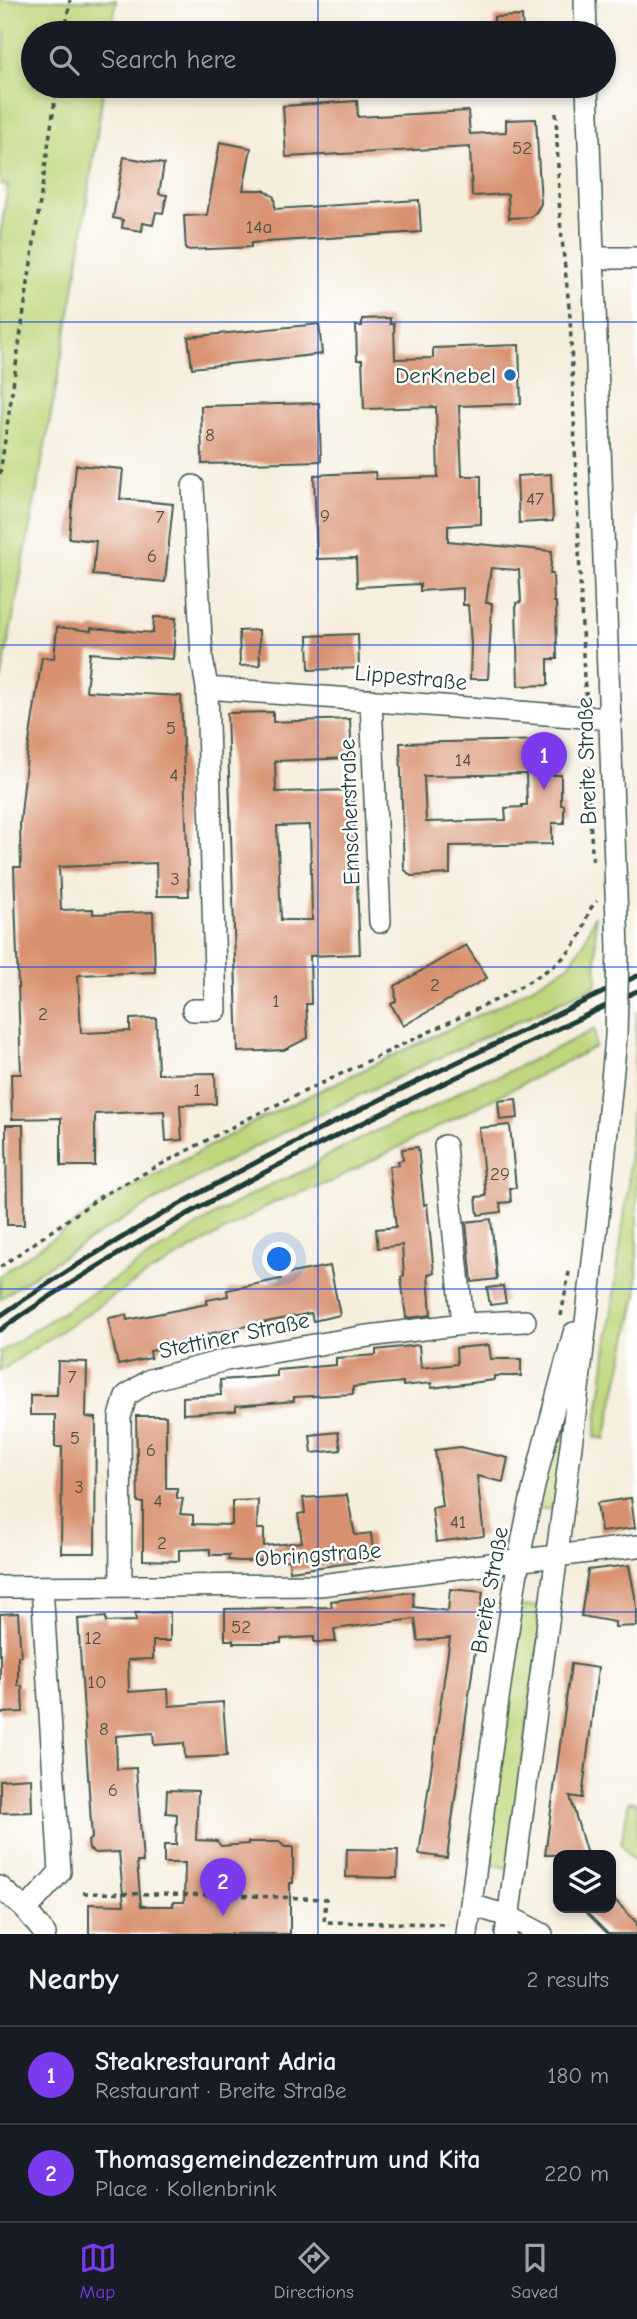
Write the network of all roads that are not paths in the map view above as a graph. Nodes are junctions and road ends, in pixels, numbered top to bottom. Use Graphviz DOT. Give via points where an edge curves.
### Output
graph roads {
  1 [pos="584,0"];
  2 [pos="585,21"];
  3 [pos="588,98"];
  4 [pos="595,258"];
  5 [pos="637,258"];
  6 [pos="193,486"];
  7 [pos="207,688"];
  8 [pos="371,700"];
  9 [pos="600,719"];
  10 [pos="380,922"];
  11 [pos="193,1010"];
  12 [pos="445,1146"];
  13 [pos="593,1260"];
  14 [pos="525,1321"];
  15 [pos="463,1324"];
  16 [pos="637,1546"];
  17 [pos="557,1555"];
  18 [pos="519,1559"];
  19 [pos="121,1586"];
  20 [pos="0,1587"];
  21 [pos="42,1587"];
  22 [pos="0,1886"];
  23 [pos="471,1905"];
  24 [pos="26,1910"];
  25 [pos="507,1925"];
  26 [pos="460,1929"];
  27 [pos="45,1934"];
  28 [pos="542,1934"];
  1 -- 2 [label="street"];
  3 -- 4 [label="street, Breite Straße"];
  4 -- 5 [label="street"];
  4 -- 9 [label="street, Breite Straße"];
  6 -- 7 [label="street"];
  7 -- 8 [label="street, Lippestraße"];
  7 -- 11 [label="street" via="216,1010"];
  8 -- 9 [label="street, Lippestraße"];
  8 -- 10 [label="street, Emscherstraße"];
  9 -- 13 [label="street, Breite Straße, bridge" via="618,948 616,1037"];
  12 -- 15 [label="street"];
  13 -- 17 [label="street, Breite Straße"];
  13 -- 18 [label="street, Breite Straße"];
  14 -- 15 [label="street, Stettiner Straße"];
  15 -- 19 [label="street, Stettiner Straße" via="226,1360 150,1380 126,1396 120,1417"];
  16 -- 17 [label="street, Obringstraße"];
  17 -- 18 [label="street, Obringstraße"];
  17 -- 25 [label="street, Breite Straße"];
  18 -- 19 [label="street, Obringstraße" via="320,1585"];
  18 -- 23 [label="street, Breite Straße"];
  19 -- 21 [label="street, Obringstraße"];
  20 -- 21 [label="street, Obringstraße"];
  21 -- 24 [label="street" via="60,1872"];
  22 -- 24 [label="street"];
  23 -- 25 [label="street"];
  23 -- 26 [label="street, Breite Straße"];
  24 -- 27 [label="street"];
  25 -- 28 [label="street"];
}
